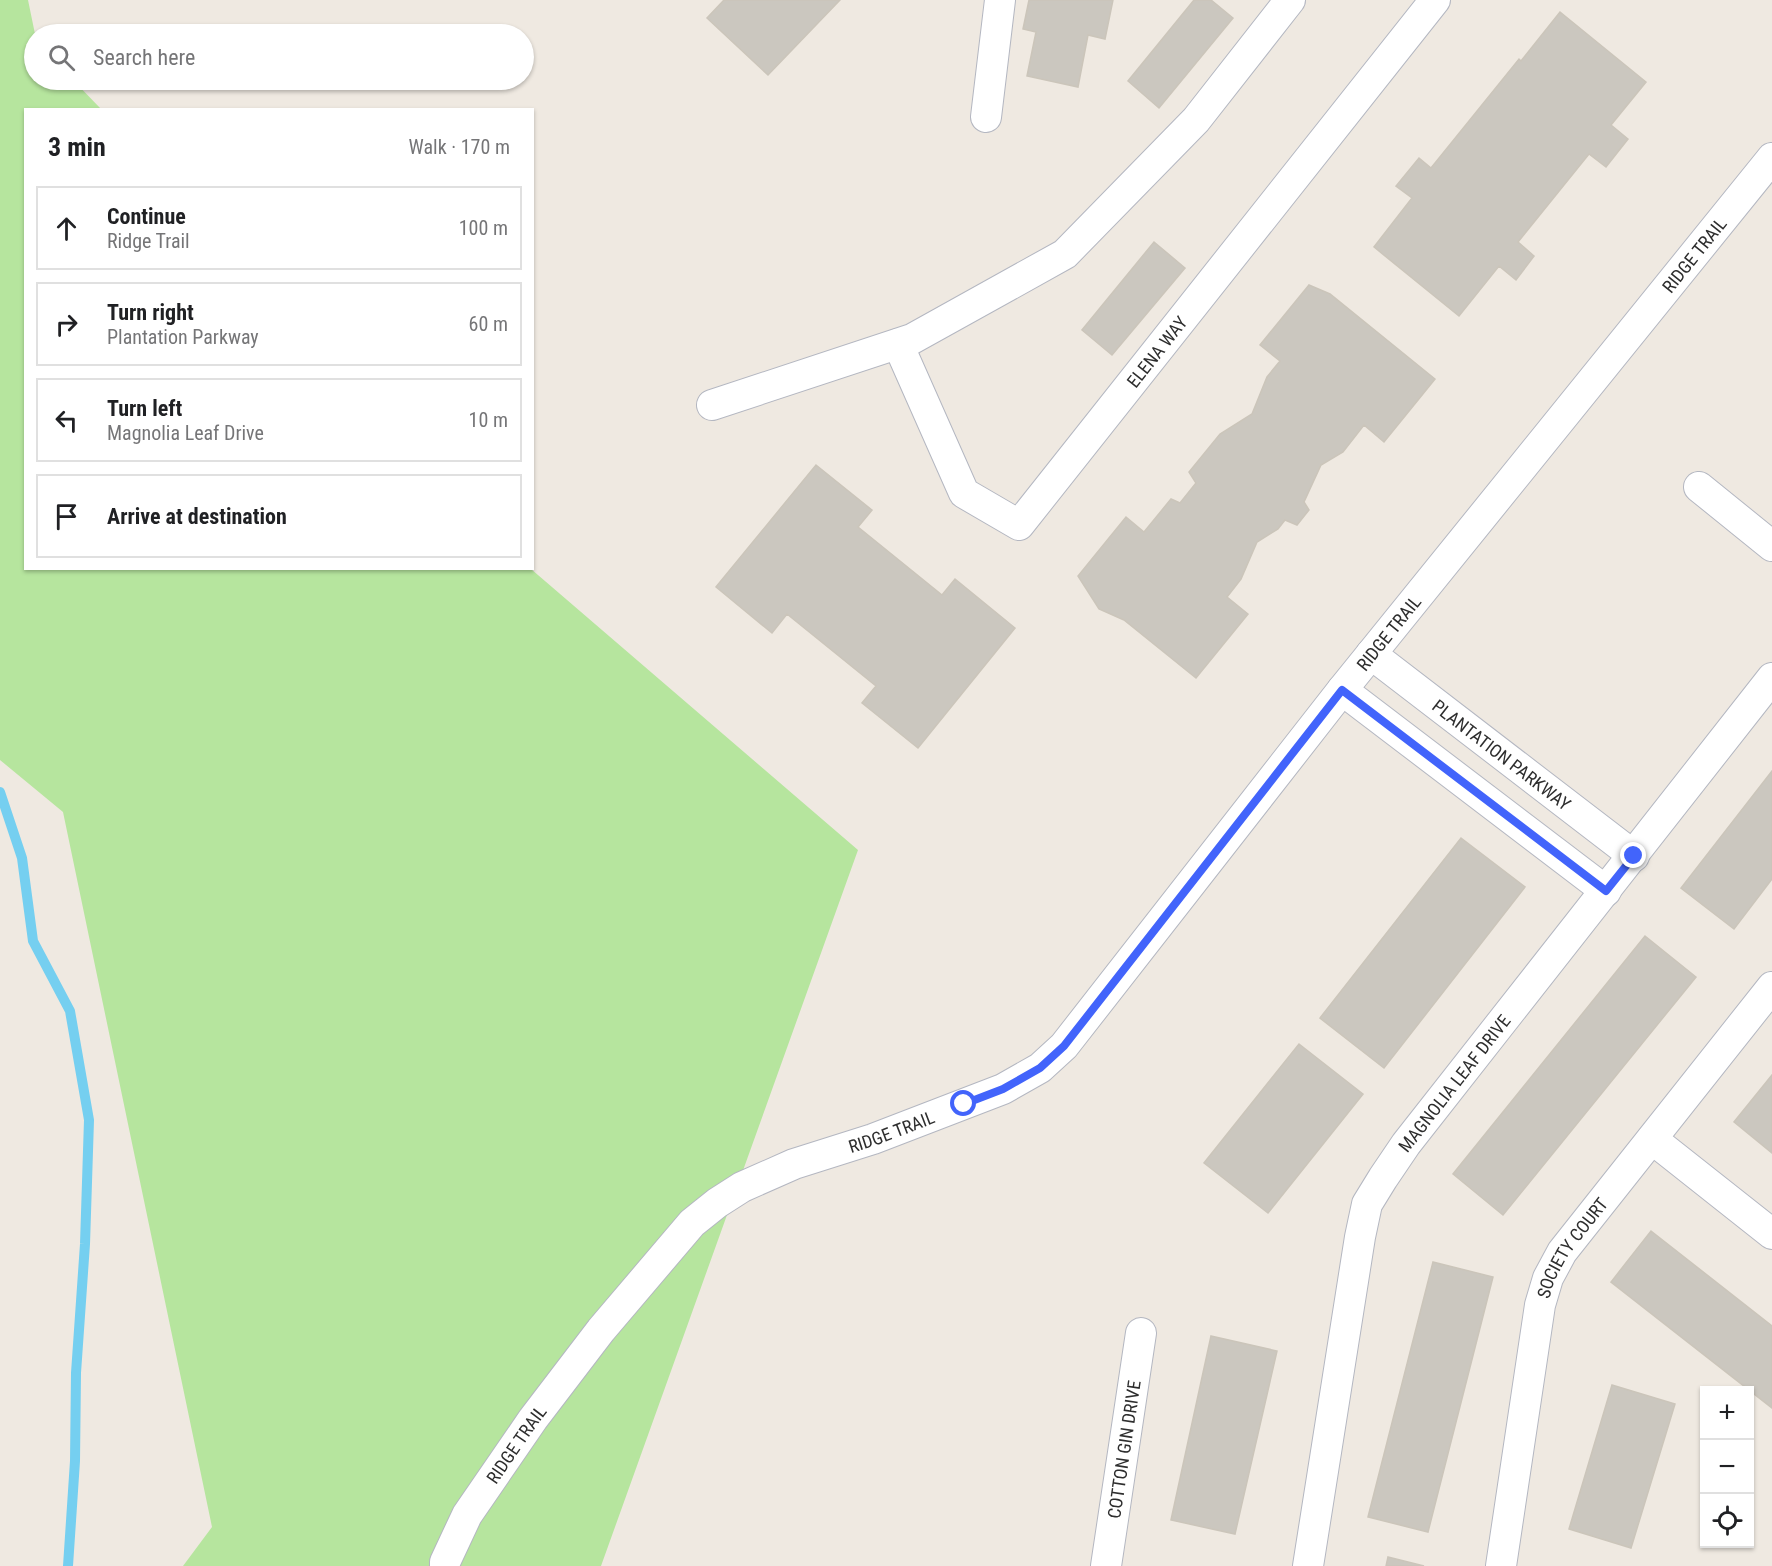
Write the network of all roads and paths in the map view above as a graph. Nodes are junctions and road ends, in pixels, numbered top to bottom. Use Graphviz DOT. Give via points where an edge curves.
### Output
graph roads {
  1 [pos="1000,0"];
  2 [pos="1290,0"];
  3 [pos="1435,0"];
  4 [pos="986,117"];
  5 [pos="1772,158"];
  6 [pos="898,344"];
  7 [pos="712,405"];
  8 [pos="1699,487"];
  9 [pos="1772,546"];
  10 [pos="1371,654"];
  11 [pos="1772,678"];
  12 [pos="1342,690"];
  13 [pos="1634,856"];
  14 [pos="1606,891"];
  15 [pos="1772,987"];
  16 [pos="1652,1139"];
  17 [pos="1772,1234"];
  18 [pos="1141,1333"];
  19 [pos="445,1566"];
  20 [pos="1106,1566"];
  21 [pos="1308,1566"];
  22 [pos="1501,1566"];
  1 -- 4 [label="street"];
  2 -- 6 [label="street" via="1196,120 1065,254"];
  3 -- 6 [label="street, ELENA WAY" via="1018,525 964,493"];
  5 -- 10 [label="street, RIDGE TRAIL"];
  6 -- 7 [label="street"];
  8 -- 9 [label="street"];
  10 -- 12 [label="street, RIDGE TRAIL"];
  10 -- 13 [label="street, PLANTATION PARKWAY"];
  11 -- 13 [label="street, MAGNOLIA LEAF DRIVE"];
  12 -- 14 [label="street"];
  12 -- 19 [label="street, RIDGE TRAIL" via="1064,1046 1040,1068 1003,1089 768,1175 733,1192 692,1223 601,1330 533,1419 467,1515"];
  13 -- 14 [label="street, MAGNOLIA LEAF DRIVE"];
  14 -- 21 [label="street, MAGNOLIA LEAF DRIVE" via="1406,1144 1367,1204"];
  15 -- 16 [label="street, SOCIETY COURT"];
  16 -- 17 [label="street"];
  16 -- 22 [label="street, SOCIETY COURT" via="1562,1252 1548,1278 1540,1305"];
  18 -- 20 [label="street, COTTON GIN DRIVE"];
}
